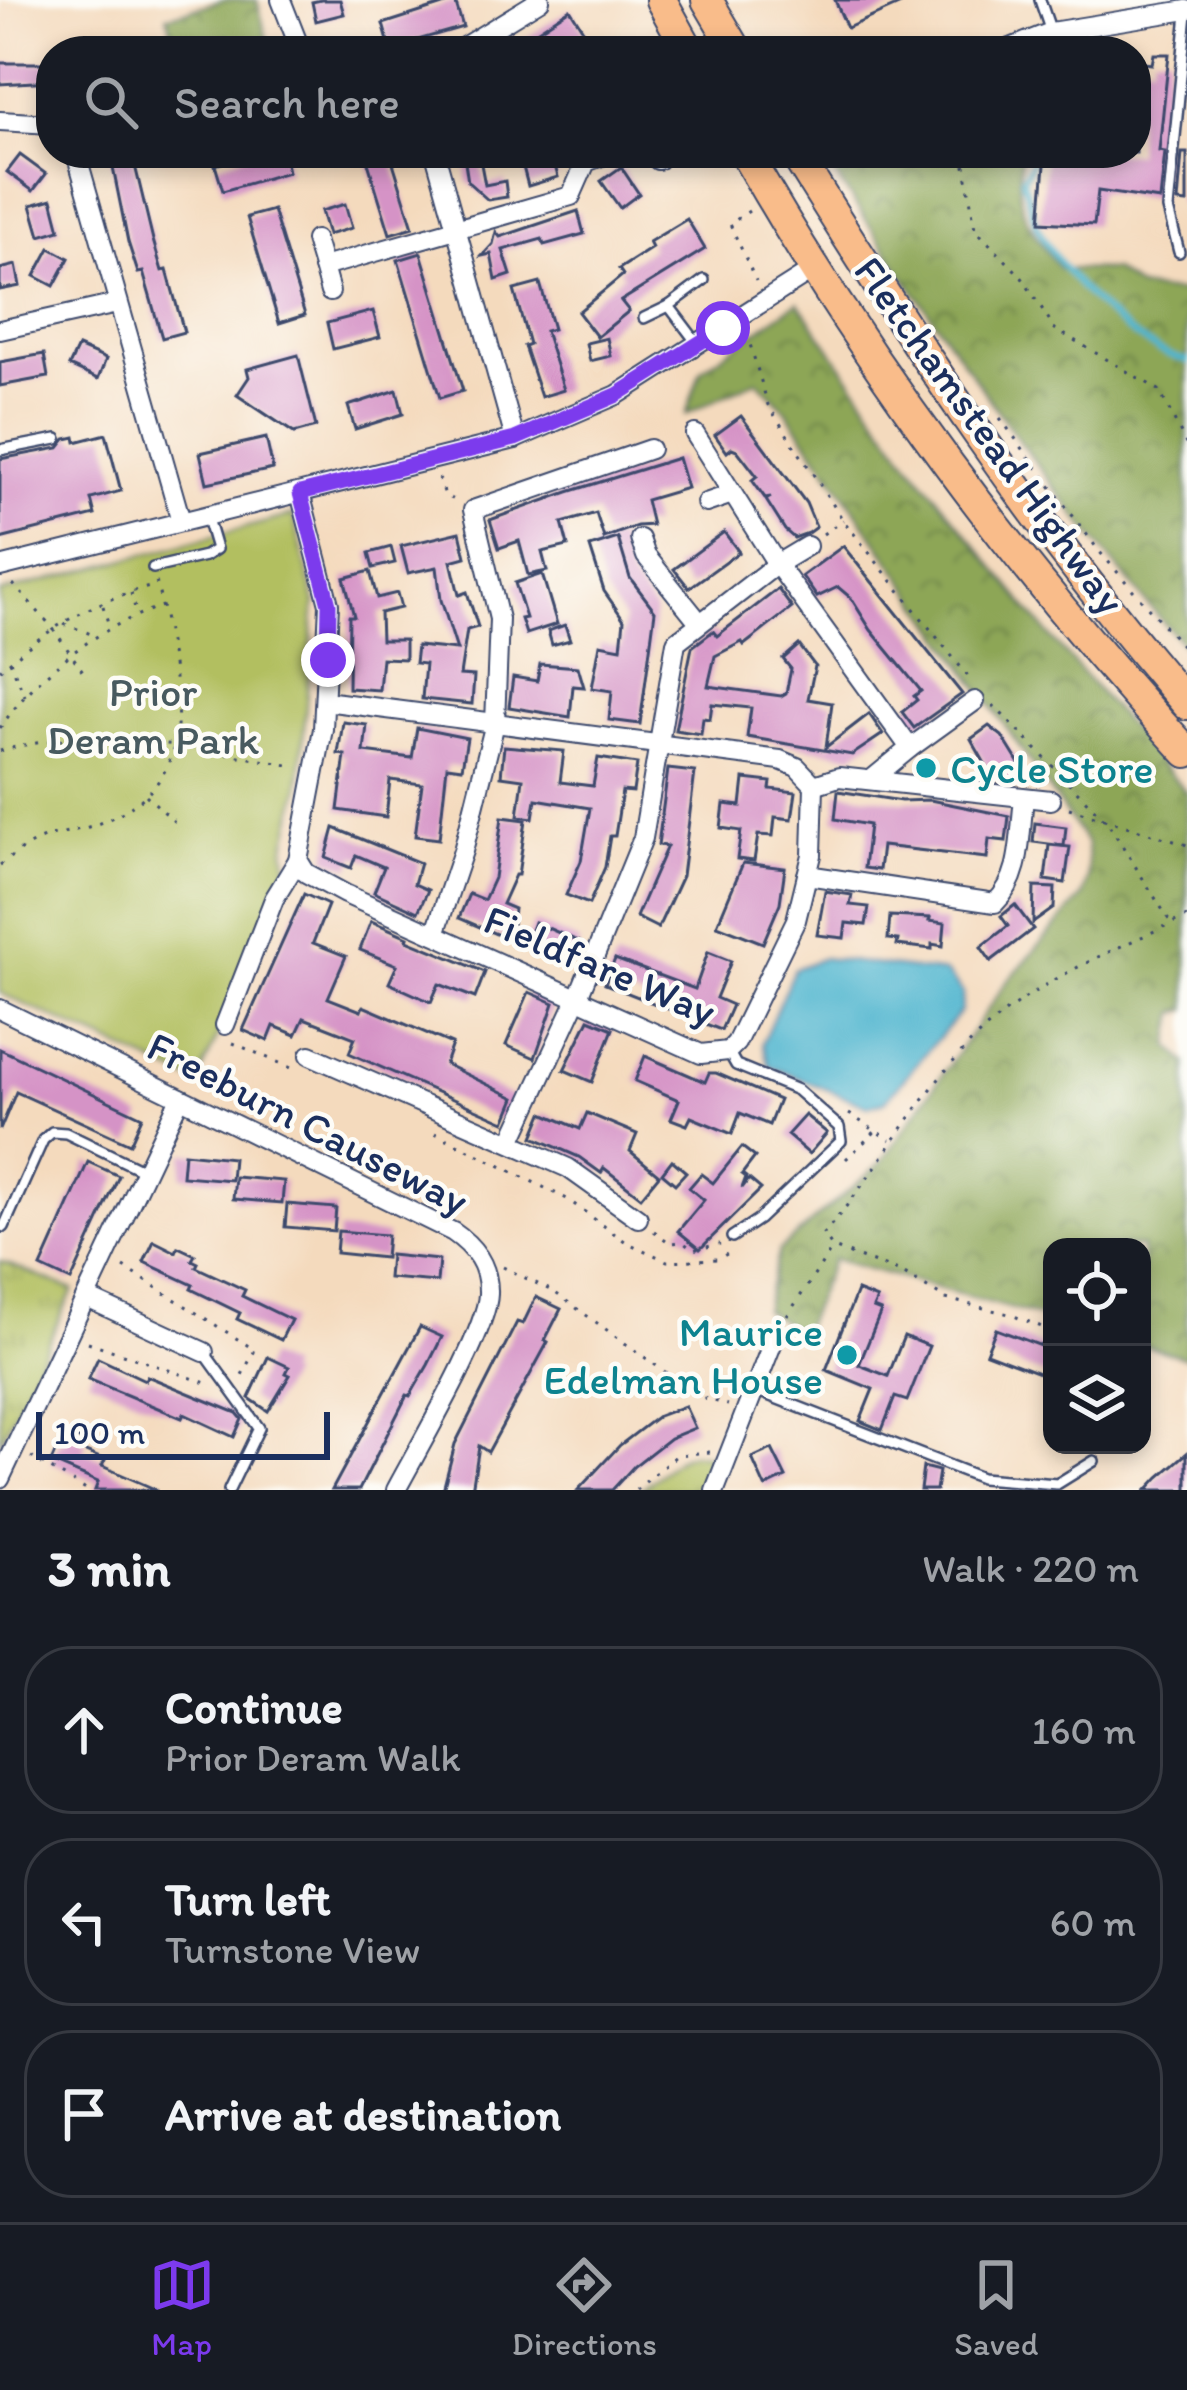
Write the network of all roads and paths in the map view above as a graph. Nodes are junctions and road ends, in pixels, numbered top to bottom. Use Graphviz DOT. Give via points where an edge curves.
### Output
graph roads {
  1 [pos="281,0"];
  2 [pos="540,0"];
  3 [pos="662,0"];
  4 [pos="707,0"];
  5 [pos="1040,0"];
  6 [pos="1140,9"];
  7 [pos="1187,11"];
  8 [pos="1052,32"];
  9 [pos="295,36"];
  10 [pos="481,36"];
  11 [pos="681,36"];
  12 [pos="727,36"];
  13 [pos="1042,36"];
  14 [pos="0,122"];
  15 [pos="36,123"];
  16 [pos="80,168"];
  17 [pos="439,168"];
  18 [pos="583,168"];
  19 [pos="754,168"];
  20 [pos="804,168"];
  21 [pos="965,168"];
  22 [pos="749,211"];
  23 [pos="455,229"];
  24 [pos="315,240"];
  25 [pos="1179,252"];
  26 [pos="322,267"];
  27 [pos="816,268"];
  28 [pos="704,280"];
  29 [pos="330,292"];
  30 [pos="764,299"];
  31 [pos="117,304"];
  32 [pos="669,306"];
  33 [pos="742,315"];
  34 [pos="644,318"];
  35 [pos="0,330"];
  36 [pos="697,343"];
  37 [pos="1001,420"];
  38 [pos="695,434"];
  39 [pos="57,439"];
  40 [pos="515,439"];
  41 [pos="1187,446"];
  42 [pos="0,450"];
  43 [pos="642,455"];
  44 [pos="433,460"];
  45 [pos="300,493"];
  46 [pos="732,494"];
  47 [pos="706,503"];
  48 [pos="473,510"];
  49 [pos="206,515"];
  50 [pos="843,520"];
  51 [pos="181,521"];
  52 [pos="640,538"];
  53 [pos="807,546"];
  54 [pos="776,564"];
  55 [pos="0,567"];
  56 [pos="153,568"];
  57 [pos="13,584"];
  58 [pos="157,585"];
  59 [pos="130,591"];
  60 [pos="102,603"];
  61 [pos="162,606"];
  62 [pos="137,614"];
  63 [pos="698,622"];
  64 [pos="61,623"];
  65 [pos="52,627"];
  66 [pos="109,628"];
  67 [pos="96,636"];
  68 [pos="1187,652"];
  69 [pos="71,655"];
  70 [pos="10,661"];
  71 [pos="0,670"];
  72 [pos="87,676"];
  73 [pos="26,697"];
  74 [pos="325,700"];
  75 [pos="975,701"];
  76 [pos="1187,704"];
  77 [pos="3,718"];
  78 [pos="495,723"];
  79 [pos="0,728"];
  80 [pos="176,746"];
  81 [pos="659,746"];
  82 [pos="910,748"];
  83 [pos="0,751"];
  84 [pos="1187,752"];
  85 [pos="316,769"];
  86 [pos="871,780"];
  87 [pos="814,785"];
  88 [pos="146,795"];
  89 [pos="1024,799"];
  90 [pos="1051,800"];
  91 [pos="1108,823"];
  92 [pos="179,826"];
  93 [pos="1187,845"];
  94 [pos="298,860"];
  95 [pos="0,865"];
  96 [pos="807,875"];
  97 [pos="1187,916"];
  98 [pos="1172,923"];
  99 [pos="435,934"];
  100 [pos="578,997"];
  101 [pos="0,1009"];
  102 [pos="225,1024"];
  103 [pos="728,1051"];
  104 [pos="310,1054"];
  105 [pos="180,1098"];
  106 [pos="876,1131"];
  107 [pos="890,1140"];
  108 [pos="511,1142"];
  109 [pos="146,1172"];
  110 [pos="638,1218"];
  111 [pos="4,1227"];
  112 [pos="732,1237"];
  113 [pos="833,1248"];
  114 [pos="478,1255"];
  115 [pos="87,1298"];
  116 [pos="1043,1328"];
  117 [pos="776,1334"];
  118 [pos="204,1352"];
  119 [pos="755,1390"];
  120 [pos="747,1411"];
  121 [pos="15,1447"];
  122 [pos="727,1459"];
  123 [pos="1094,1461"];
  124 [pos="0,1479"];
  125 [pos="86,1490"];
  126 [pos="229,1490"];
  127 [pos="396,1490"];
  128 [pos="636,1490"];
  129 [pos="715,1490"];
  1 -- 9 [label="street"];
  2 -- 10 [label="street"];
  3 -- 11 [label="highway"];
  4 -- 12 [label="highway"];
  5 -- 8 [label="lane"];
  6 -- 7 [label="street"];
  6 -- 8 [label="street"];
  7 -- 25 [label="lane" via="1168,209"];
  8 -- 13 [label="street"];
  14 -- 15 [label="street"];
  16 -- 31 [label="street"];
  17 -- 23 [label="street"];
  18 -- 23 [label="street" via="571,196"];
  19 -- 27 [label="highway, Fletchamstead Highway"];
  20 -- 76 [label="highway, Fletchamstead Highway" via="1002,468"];
  21 -- 41 [label="path" via="975,229 1022,276 1055,328 1159,390"];
  22 -- 30 [label="path" via="730,224"];
  23 -- 26 [label="street"];
  23 -- 40 [label="street"];
  24 -- 26 [label="street"];
  26 -- 29 [label="street"];
  27 -- 30 [label="street"];
  27 -- 84 [label="highway, Fletchamstead Highway" via="1051,596"];
  28 -- 32 [label="lane"];
  30 -- 33 [label="street"];
  31 -- 35 [label="street"];
  31 -- 51 [label="street"];
  32 -- 34 [label="lane"];
  32 -- 36 [label="lane"];
  33 -- 36 [label="street"];
  33 -- 50 [label="path" via="768,405"];
  36 -- 40 [label="street" via="617,395"];
  37 -- 68 [label="path"];
  38 -- 46 [label="street"];
  39 -- 42 [label="lane"];
  40 -- 44 [label="street"];
  43 -- 48 [label="street"];
  44 -- 45 [label="street"];
  44 -- 48 [label="path" via="445,494"];
  45 -- 49 [label="street"];
  45 -- 74 [label="street" via="329,604"];
  46 -- 47 [label="street"];
  46 -- 54 [label="street"];
  48 -- 78 [label="street" via="499,620"];
  49 -- 51 [label="street"];
  49 -- 56 [label="lane" via="216,549"];
  50 -- 53 [label="path"];
  50 -- 91 [label="path" via="983,694"];
  51 -- 55 [label="street"];
  52 -- 63 [label="street"];
  53 -- 54 [label="street"];
  54 -- 63 [label="street"];
  54 -- 82 [label="street"];
  56 -- 58 [label="path"];
  57 -- 65 [label="path"];
  58 -- 59 [label="path"];
  58 -- 61 [label="path"];
  59 -- 60 [label="path"];
  59 -- 62 [label="path"];
  60 -- 64 [label="path"];
  60 -- 66 [label="path"];
  61 -- 62 [label="path"];
  61 -- 80 [label="path" via="180,713"];
  62 -- 66 [label="path"];
  63 -- 81 [label="street" via="676,642"];
  64 -- 65 [label="path"];
  64 -- 67 [label="path"];
  65 -- 69 [label="path"];
  65 -- 70 [label="path"];
  66 -- 67 [label="path"];
  67 -- 69 [label="path"];
  69 -- 72 [label="path"];
  69 -- 73 [label="path"];
  70 -- 71 [label="path"];
  70 -- 73 [label="path"];
  73 -- 77 [label="path"];
  74 -- 78 [label="street"];
  74 -- 85 [label="street"];
  75 -- 82 [label="street"];
  77 -- 79 [label="path"];
  78 -- 81 [label="street"];
  78 -- 99 [label="street"];
  80 -- 83 [label="path" via="79,736"];
  80 -- 85 [label="path"];
  80 -- 88 [label="path"];
  81 -- 87 [label="street" via="780,760"];
  81 -- 100 [label="street" via="643,838"];
  82 -- 86 [label="street"];
  85 -- 94 [label="street"];
  86 -- 87 [label="street" via="839,776"];
  86 -- 89 [label="street"];
  87 -- 96 [label="street, Fieldfare Way"];
  88 -- 92 [label="path"];
  88 -- 95 [label="path" via="101,823 33,842"];
  89 -- 90 [label="street"];
  89 -- 96 [label="street" via="1015,874 995,903"];
  90 -- 91 [label="path"];
  91 -- 93 [label="path"];
  91 -- 98 [label="path"];
  94 -- 99 [label="street, Fieldfare Way" via="306,873"];
  94 -- 102 [label="street" via="274,899"];
  96 -- 103 [label="street, Fieldfare Way" via="796,920"];
  97 -- 98 [label="path"];
  98 -- 107 [label="path" via="1060,974 1002,1014"];
  99 -- 100 [label="street, Fieldfare Way"];
  100 -- 103 [label="street, Fieldfare Way" via="700,1054"];
  100 -- 108 [label="street"];
  101 -- 105 [label="street, Freeburn Causeway"];
  103 -- 112 [label="lane" via="736,1065 797,1090 839,1127 841,1141"];
  104 -- 108 [label="street"];
  105 -- 109 [label="street"];
  105 -- 114 [label="street, Freeburn Causeway" via="453,1232"];
  106 -- 107 [label="path"];
  107 -- 113 [label="path" via="823,1234"];
  108 -- 110 [label="street" via="568,1168"];
  109 -- 111 [label="lane" via="52,1132"];
  109 -- 115 [label="street"];
  110 -- 112 [label="path" via="693,1250"];
  113 -- 116 [label="path" via="901,1272 946,1299"];
  113 -- 117 [label="path"];
  114 -- 120 [label="path" via="554,1292 700,1397"];
  114 -- 127 [label="street, Freeburn Causeway" via="487,1276 485,1313"];
  115 -- 118 [label="street"];
  115 -- 121 [label="street"];
  117 -- 119 [label="street"];
  118 -- 126 [label="lane" via="259,1428"];
  119 -- 120 [label="street"];
  119 -- 123 [label="lane" via="981,1478 1057,1484"];
  120 -- 122 [label="street"];
  121 -- 124 [label="street"];
  121 -- 125 [label="path"];
  122 -- 128 [label="path" via="702,1450 676,1455"];
  122 -- 129 [label="street"];
}
